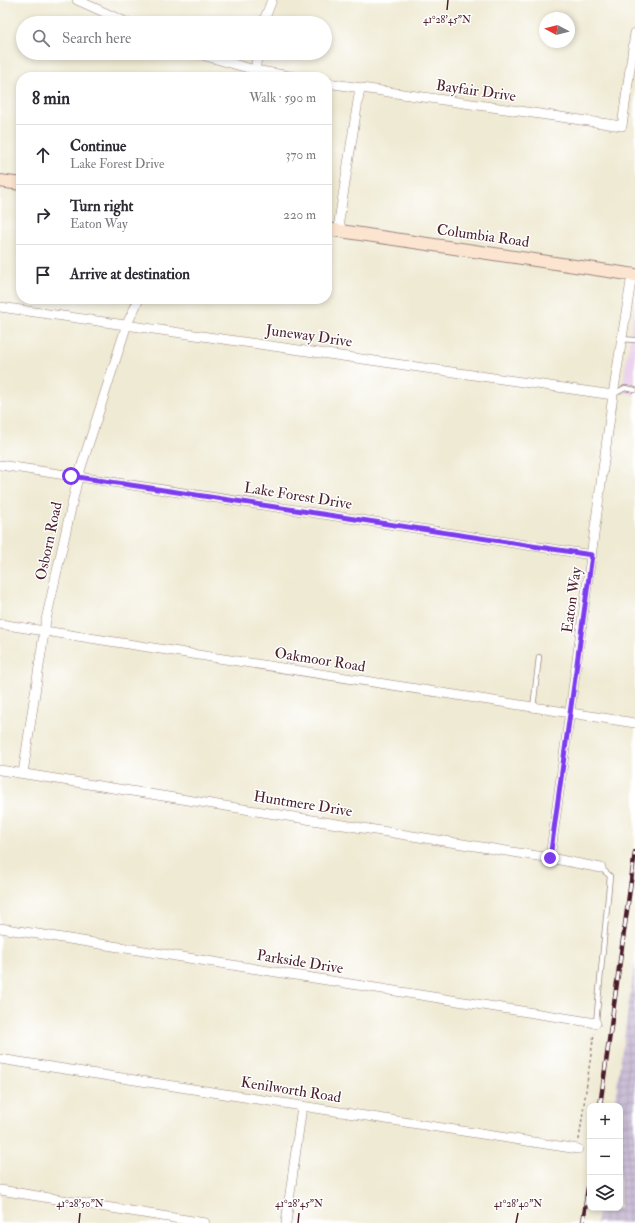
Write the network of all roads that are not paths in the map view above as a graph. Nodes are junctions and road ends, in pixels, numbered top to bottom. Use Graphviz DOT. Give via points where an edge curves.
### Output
graph roads {
  1 [pos="77,0"];
  2 [pos="272,0"];
  3 [pos="112,16"];
  4 [pos="266,16"];
  5 [pos="635,33"];
  6 [pos="220,60"];
  7 [pos="257,60"];
  8 [pos="255,70"];
  9 [pos="266,72"];
  10 [pos="332,84"];
  11 [pos="360,88"];
  12 [pos="0,181"];
  13 [pos="16,183"];
  14 [pos="332,230"];
  15 [pos="342,232"];
  16 [pos="634,275"];
  17 [pos="137,304"];
  18 [pos="631,305"];
  19 [pos="0,306"];
  20 [pos="127,324"];
  21 [pos="621,339"];
  22 [pos="635,340"];
  23 [pos="635,390"];
  24 [pos="613,394"];
  25 [pos="0,465"];
  26 [pos="78,477"];
  27 [pos="592,555"];
  28 [pos="0,624"];
  29 [pos="45,631"];
  30 [pos="538,657"];
  31 [pos="532,708"];
  32 [pos="570,713"];
  33 [pos="635,723"];
  34 [pos="0,770"];
  35 [pos="23,773"];
  36 [pos="550,858"];
  37 [pos="601,868"];
  38 [pos="0,929"];
  39 [pos="596,1023"];
  40 [pos="0,1059"];
  41 [pos="302,1106"];
  42 [pos="578,1149"];
  43 [pos="0,1190"];
  44 [pos="205,1223"];
  45 [pos="286,1223"];
  1 -- 3 [label="street"];
  2 -- 4 [label="street"];
  5 -- 11 [label="street, Bayfair Drive" via="622,126"];
  6 -- 8 [label="street"];
  7 -- 8 [label="street"];
  8 -- 9 [label="street"];
  10 -- 11 [label="street, Bayfair Drive"];
  11 -- 15 [label="street" via="339,221"];
  12 -- 13 [label="main road"];
  14 -- 15 [label="main road, Columbia Road"];
  15 -- 16 [label="main road, Columbia Road"];
  16 -- 18 [label="street, Eaton Way"];
  17 -- 20 [label="street, Osborn Road"];
  18 -- 21 [label="street, Eaton Way"];
  19 -- 20 [label="street, Juneway Drive"];
  20 -- 24 [label="street, Juneway Drive"];
  20 -- 26 [label="street, Osborn Road"];
  21 -- 22 [label="lane"];
  21 -- 24 [label="street, Eaton Way"];
  23 -- 24 [label="lane" via="625,388"];
  24 -- 27 [label="street, Eaton Way"];
  25 -- 26 [label="street, Lake Forest Drive"];
  26 -- 27 [label="street, Lake Forest Drive"];
  26 -- 29 [label="street, Osborn Road"];
  27 -- 32 [label="street, Eaton Way"];
  28 -- 29 [label="street, Oakmoor Road"];
  29 -- 31 [label="street, Oakmoor Road"];
  29 -- 35 [label="street, Osborn Road"];
  30 -- 31 [label="lane"];
  31 -- 32 [label="street, Oakmoor Road"];
  32 -- 33 [label="street, Oakmoor Road"];
  32 -- 36 [label="street, Eaton Way"];
  34 -- 35 [label="street, Huntmere Drive"];
  35 -- 36 [label="street, Huntmere Drive"];
  36 -- 37 [label="street, Huntmere Drive"];
  37 -- 39 [label="lane" via="610,876"];
  38 -- 39 [label="street, Parkside Drive"];
  40 -- 41 [label="street, Kenilworth Road"];
  41 -- 42 [label="street, Kenilworth Road"];
  41 -- 45 [label="street"];
  43 -- 44 [label="street"];
}
